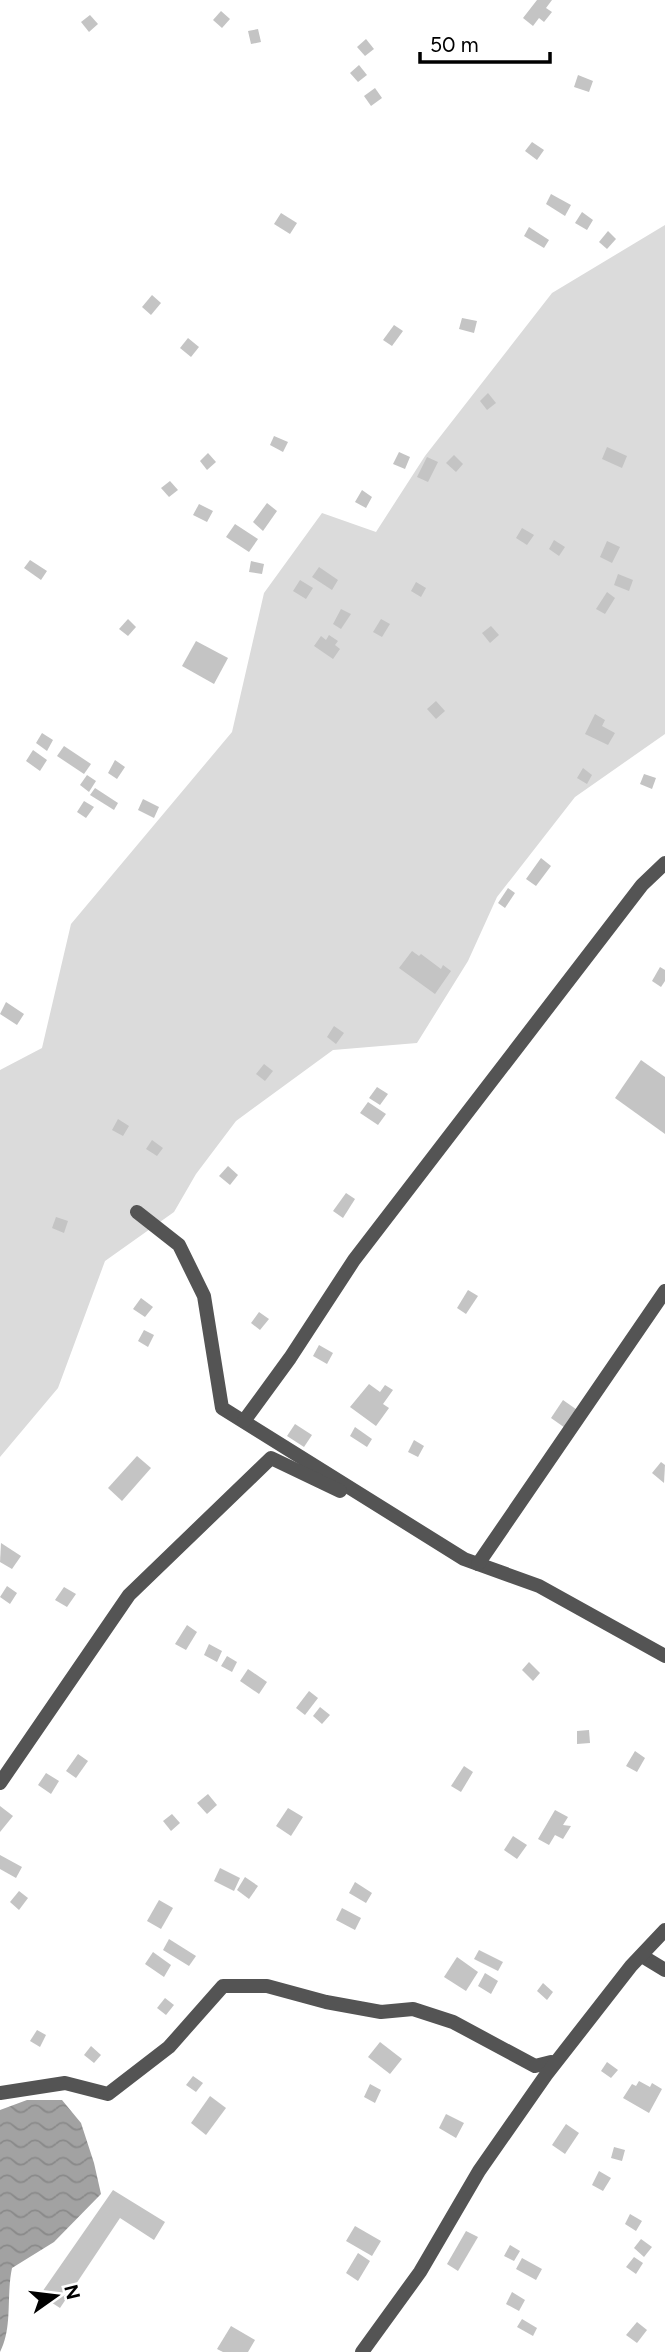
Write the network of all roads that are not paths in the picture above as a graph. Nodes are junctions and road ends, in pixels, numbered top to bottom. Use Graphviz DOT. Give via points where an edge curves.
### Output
graph roads {
  1 [pos="663,869"];
  2 [pos="137,1212"];
  3 [pos="665,1292"];
  4 [pos="244,1422"];
  5 [pos="478,1564"];
  6 [pos="516,1575"];
  7 [pos="665,1656"];
  8 [pos="0,1783"];
  9 [pos="665,1930"];
  10 [pos="642,1955"];
  11 [pos="665,1970"];
  12 [pos="551,2062"];
  13 [pos="0,2093"];
  14 [pos="362,2352"];
  1 -- 4 [label="street" via="642,884 354,1260"];
  2 -- 4 [label="street" via="179,1245 204,1296 222,1408"];
  3 -- 5 [label="street"];
  4 -- 5 [label="street"];
  5 -- 7 [label="street" via="539,1586"];
  6 -- 8 [label="street" via="271,1458 129,1595"];
  9 -- 10 [label="street"];
  10 -- 11 [label="street"];
  10 -- 14 [label="street" via="546,2075 479,2171 420,2272"];
  12 -- 13 [label="street" via="535,2066 453,2022 413,2009 381,2012 267,1986 223,1986 169,2047 108,2094 65,2082"];
}
